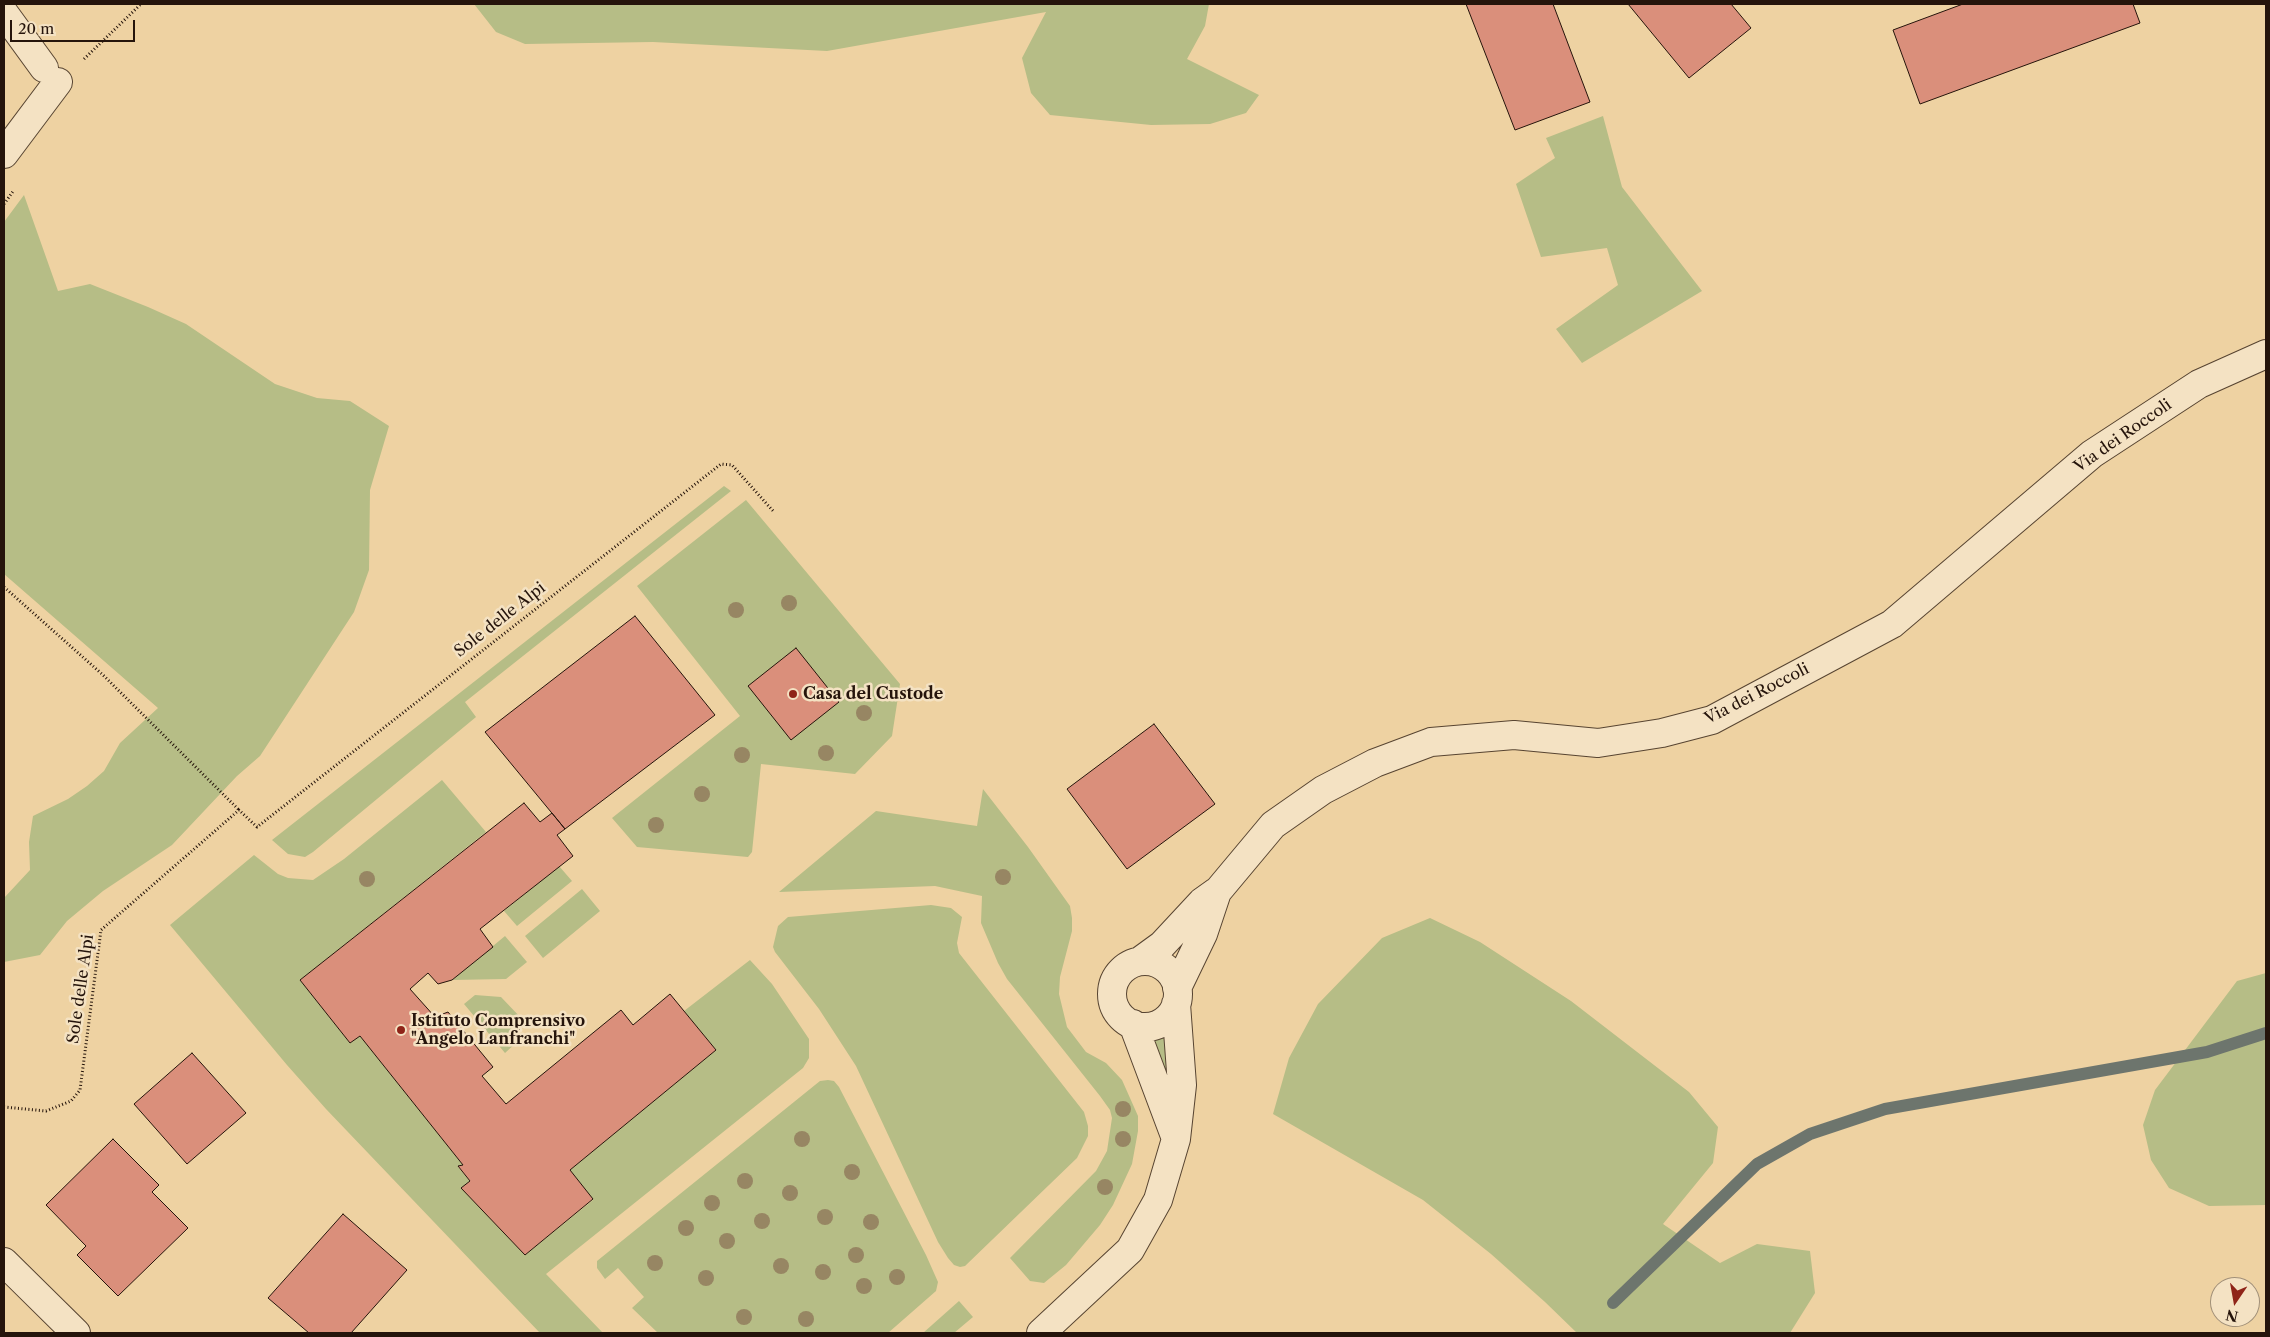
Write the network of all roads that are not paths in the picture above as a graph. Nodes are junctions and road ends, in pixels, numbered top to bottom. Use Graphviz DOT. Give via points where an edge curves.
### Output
graph roads {
  1 [pos="4,13"];
  2 [pos="4,154"];
  3 [pos="2266,354"];
  4 [pos="1217,892"];
  5 [pos="1140,961"];
  6 [pos="1177,996"];
  7 [pos="1133,1024"];
  8 [pos="1176,1139"];
  9 [pos="4,1262"];
  10 [pos="76,1333"];
  11 [pos="1041,1333"];
  1 -- 2 [label="street" via="51,75"];
  3 -- 4 [label="street, Via dei Roccoli" via="2199,384 2092,454 1892,624 1712,720 1662,733 1598,743 1514,735 1431,742 1375,763 1280,820"];
  4 -- 5 [label="street" via="1202,902 1162,945"];
  4 -- 6 [label="street, Via dei Roccoli"];
  5 -- 6 [label="street" via="1150,961 1168,970"];
  5 -- 7 [label="street" via="1121,971 1112,992 1117,1011"];
  6 -- 7 [label="street" via="1171,1014 1154,1026"];
  6 -- 8 [label="street, Via dei Roccoli" via="1182,1085"];
  7 -- 8 [label="street"];
  8 -- 11 [label="street, Via dei Roccoli" via="1158,1200 1130,1250"];
  9 -- 10 [label="street"];
}
